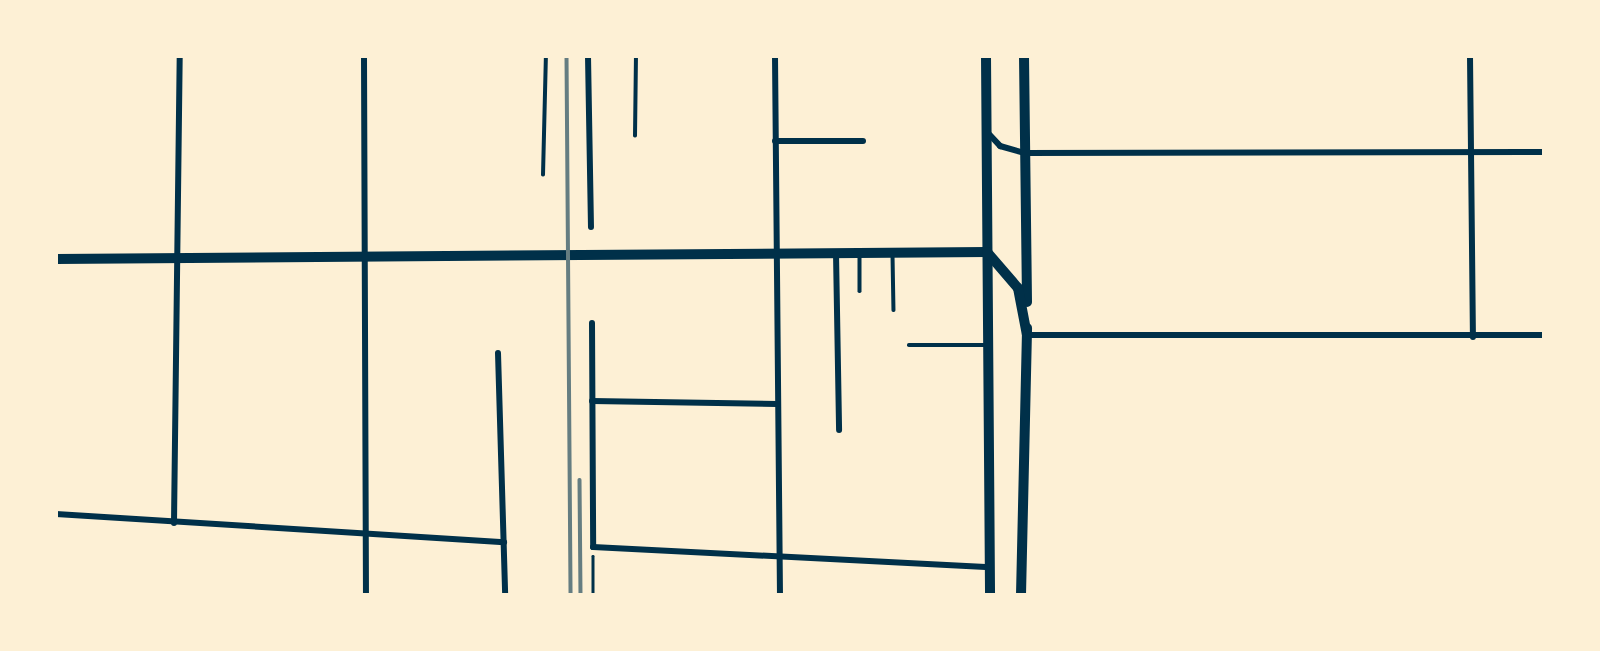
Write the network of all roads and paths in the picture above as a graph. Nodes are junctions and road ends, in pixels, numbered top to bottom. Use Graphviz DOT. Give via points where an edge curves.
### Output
graph roads {
  1 [pos="180,56"];
  2 [pos="364,56"];
  3 [pos="546,56"];
  4 [pos="588,56"];
  5 [pos="636,56"];
  6 [pos="775,56"];
  7 [pos="986,56"];
  8 [pos="1024,56"];
  9 [pos="1471,56"];
  10 [pos="987,132"];
  11 [pos="635,136"];
  12 [pos="775,141"];
  13 [pos="863,141"];
  14 [pos="1544,152"];
  15 [pos="1025,153"];
  16 [pos="1471,153"];
  17 [pos="543,175"];
  18 [pos="591,227"];
  19 [pos="987,252"];
  20 [pos="776,253"];
  21 [pos="836,253"];
  22 [pos="860,253"];
  23 [pos="892,253"];
  24 [pos="365,256"];
  25 [pos="179,258"];
  26 [pos="56,259"];
  27 [pos="860,292"];
  28 [pos="894,310"];
  29 [pos="592,323"];
  30 [pos="1027,335"];
  31 [pos="1544,335"];
  32 [pos="1473,337"];
  33 [pos="988,344"];
  34 [pos="909,345"];
  35 [pos="498,353"];
  36 [pos="592,401"];
  37 [pos="777,404"];
  38 [pos="839,430"];
  39 [pos="56,514"];
  40 [pos="174,523"];
  41 [pos="365,534"];
  42 [pos="504,542"];
  43 [pos="593,547"];
  44 [pos="779,556"];
  45 [pos="990,567"];
  46 [pos="366,595"];
  47 [pos="505,595"];
  48 [pos="593,595"];
  49 [pos="780,595"];
  50 [pos="990,595"];
  51 [pos="1021,595"];
  1 -- 25 [label="street"];
  2 -- 24 [label="street"];
  3 -- 17 [label="lane"];
  4 -- 18 [label="street"];
  5 -- 11 [label="lane"];
  6 -- 12 [label="street"];
  7 -- 10 [label="main road"];
  8 -- 15 [label="main road"];
  9 -- 16 [label="street"];
  10 -- 15 [label="street" via="1000,146"];
  10 -- 19 [label="main road"];
  12 -- 13 [label="street"];
  12 -- 20 [label="street"];
  14 -- 16 [label="street"];
  15 -- 16 [label="street"];
  15 -- 30 [label="main road"];
  16 -- 32 [label="street"];
  19 -- 23 [label="main road"];
  19 -- 30 [label="main road" via="1018,288"];
  19 -- 33 [label="main road"];
  20 -- 21 [label="main road"];
  20 -- 24 [label="main road"];
  20 -- 37 [label="street"];
  21 -- 22 [label="main road"];
  21 -- 38 [label="street"];
  22 -- 23 [label="main road"];
  22 -- 27 [label="lane"];
  23 -- 28 [label="lane"];
  24 -- 25 [label="main road"];
  24 -- 41 [label="street"];
  25 -- 26 [label="main road"];
  25 -- 40 [label="street"];
  29 -- 36 [label="street"];
  30 -- 32 [label="street"];
  30 -- 51 [label="main road"];
  31 -- 32 [label="street"];
  33 -- 34 [label="lane"];
  33 -- 45 [label="main road"];
  35 -- 42 [label="street"];
  36 -- 37 [label="street"];
  36 -- 43 [label="street"];
  37 -- 44 [label="street"];
  39 -- 40 [label="street"];
  40 -- 41 [label="street"];
  41 -- 42 [label="street"];
  41 -- 46 [label="street"];
  42 -- 47 [label="street"];
  43 -- 44 [label="street"];
  43 -- 48 [label="path"];
  44 -- 45 [label="street"];
  44 -- 49 [label="street"];
  45 -- 50 [label="main road"];
}
